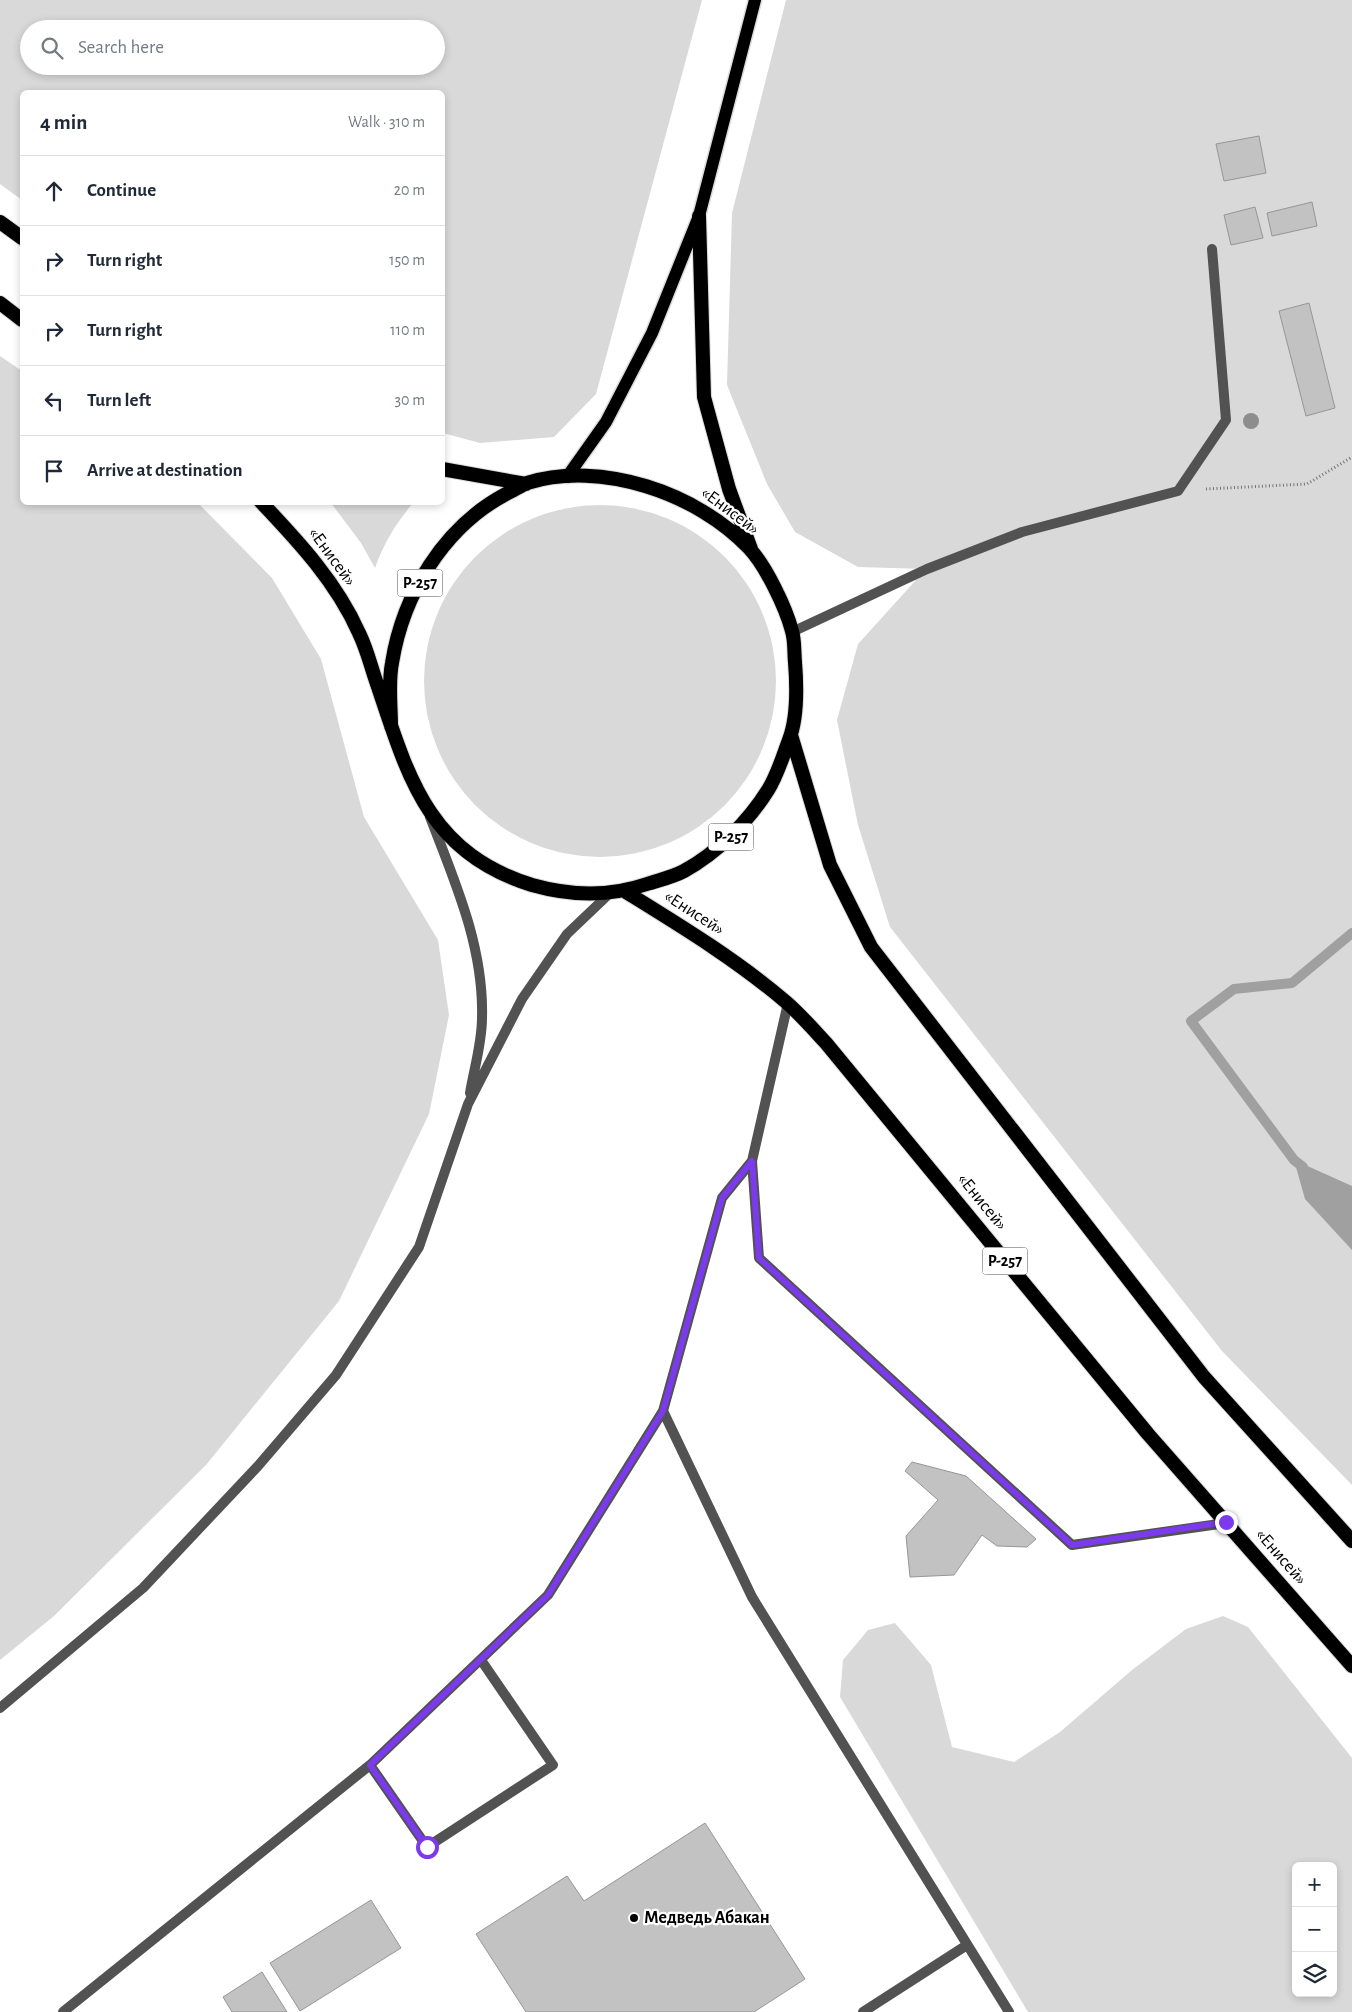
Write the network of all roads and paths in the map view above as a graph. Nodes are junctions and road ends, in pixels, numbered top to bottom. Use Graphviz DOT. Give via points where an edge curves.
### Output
graph roads {
  1 [pos="756,0"];
  2 [pos="699,216"];
  3 [pos="0,222"];
  4 [pos="20,237"];
  5 [pos="1212,249"];
  6 [pos="0,304"];
  7 [pos="20,319"];
  8 [pos="1352,457"];
  9 [pos="445,470"];
  10 [pos="567,476"];
  11 [pos="526,484"];
  12 [pos="1178,491"];
  13 [pos="264,505"];
  14 [pos="751,550"];
  15 [pos="792,632"];
  16 [pos="391,726"];
  17 [pos="791,735"];
  18 [pos="428,811"];
  19 [pos="626,892"];
  20 [pos="610,894"];
  21 [pos="788,1003"];
  22 [pos="468,1104"];
  23 [pos="752,1161"];
  24 [pos="663,1411"];
  25 [pos="1226,1522"];
  26 [pos="1352,1541"];
  27 [pos="481,1660"];
  28 [pos="1352,1666"];
  29 [pos="0,1708"];
  30 [pos="370,1765"];
  31 [pos="967,1946"];
  32 [pos="64,2012"];
  33 [pos="863,2012"];
  34 [pos="1009,2012"];
  1 -- 2 [label="main road"];
  2 -- 10 [label="main road" via="652,333 606,422"];
  2 -- 14 [label="highway" via="704,397 729,490"];
  3 -- 4 [label="highway"];
  5 -- 12 [label="street" via="1226,420"];
  6 -- 7 [label="highway"];
  8 -- 12 [label="path" via="1307,484"];
  9 -- 11 [label="highway, «Енисей» / Р-257"];
  10 -- 11 [label="highway, «Енисей» / Р-257"];
  10 -- 14 [label="highway, «Енисей» / Р-257" via="616,478 677,497 710,515"];
  11 -- 16 [label="highway, «Енисей» / Р-257" via="483,506 449,538 424,575 404,618 391,665"];
  12 -- 15 [label="street" via="1022,532 926,569"];
  13 -- 16 [label="highway, «Енисей» / Р-257" via="299,542 330,583 354,625"];
  14 -- 15 [label="highway, «Енисей» / Р-257" via="774,588"];
  15 -- 17 [label="highway, «Енисей» / Р-257" via="797,685"];
  16 -- 18 [label="highway, «Енисей» / Р-257" via="407,771"];
  17 -- 19 [label="highway, «Енисей» / Р-257" via="769,789 732,836 683,872"];
  17 -- 26 [label="highway, «Енисей» / Р-257" via="830,866 871,948 1204,1377"];
  18 -- 20 [label="highway, «Енисей» / Р-257" via="464,849 507,877 557,892"];
  18 -- 22 [label="street" via="474,940 481,981 482,1020"];
  19 -- 20 [label="highway, «Енисей» / Р-257"];
  19 -- 21 [label="highway, «Енисей» / Р-257" via="705,942"];
  20 -- 22 [label="street" via="567,934 522,999"];
  21 -- 23 [label="street"];
  21 -- 25 [label="highway, «Енисей» / Р-257" via="826,1043 1148,1434"];
  22 -- 29 [label="street" via="418,1247 336,1375 258,1466 143,1588"];
  23 -- 24 [label="street" via="722,1198"];
  23 -- 25 [label="street" via="759,1258 1072,1545"];
  24 -- 27 [label="street" via="548,1595"];
  24 -- 31 [label="street" via="752,1597"];
  25 -- 28 [label="highway, «Енисей» / Р-257"];
  27 -- 30 [label="street"];
  27 -- 30 [label="street" via="552,1765 427,1847"];
  30 -- 32 [label="street"];
  31 -- 33 [label="street"];
  31 -- 34 [label="street"];
}
